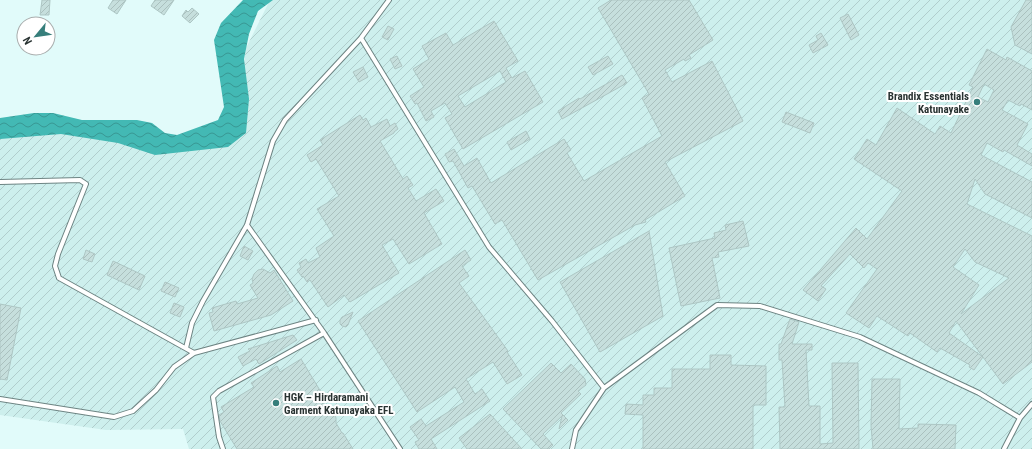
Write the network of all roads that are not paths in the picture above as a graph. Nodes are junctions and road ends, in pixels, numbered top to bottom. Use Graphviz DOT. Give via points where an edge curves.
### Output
graph roads {
  1 [pos="389,0"];
  2 [pos="361,38"];
  3 [pos="0,182"];
  4 [pos="248,225"];
  5 [pos="316,320"];
  6 [pos="324,333"];
  7 [pos="186,348"];
  8 [pos="194,353"];
  9 [pos="604,388"];
  10 [pos="0,399"];
  11 [pos="1032,404"];
  12 [pos="1020,418"];
  13 [pos="223,449"];
  14 [pos="400,449"];
  15 [pos="572,449"];
  16 [pos="1004,449"];
  1 -- 2 [label="lane"];
  2 -- 4 [label="lane" via="284,120 273,141"];
  2 -- 9 [label="lane" via="489,247 552,321"];
  3 -- 7 [label="lane" via="80,180 86,184 58,254 55,266 59,278"];
  4 -- 5 [label="lane"];
  4 -- 7 [label="lane" via="203,301 192,323"];
  5 -- 6 [label="lane"];
  5 -- 8 [label="lane"];
  6 -- 13 [label="lane" via="219,391 213,397"];
  6 -- 14 [label="lane"];
  7 -- 8 [label="lane"];
  8 -- 10 [label="lane" via="174,367 156,390 133,411 114,417"];
  9 -- 12 [label="lane" via="717,305 760,306 860,336 980,393"];
  9 -- 15 [label="lane" via="576,430"];
  11 -- 12 [label="lane"];
  12 -- 16 [label="lane"];
}
